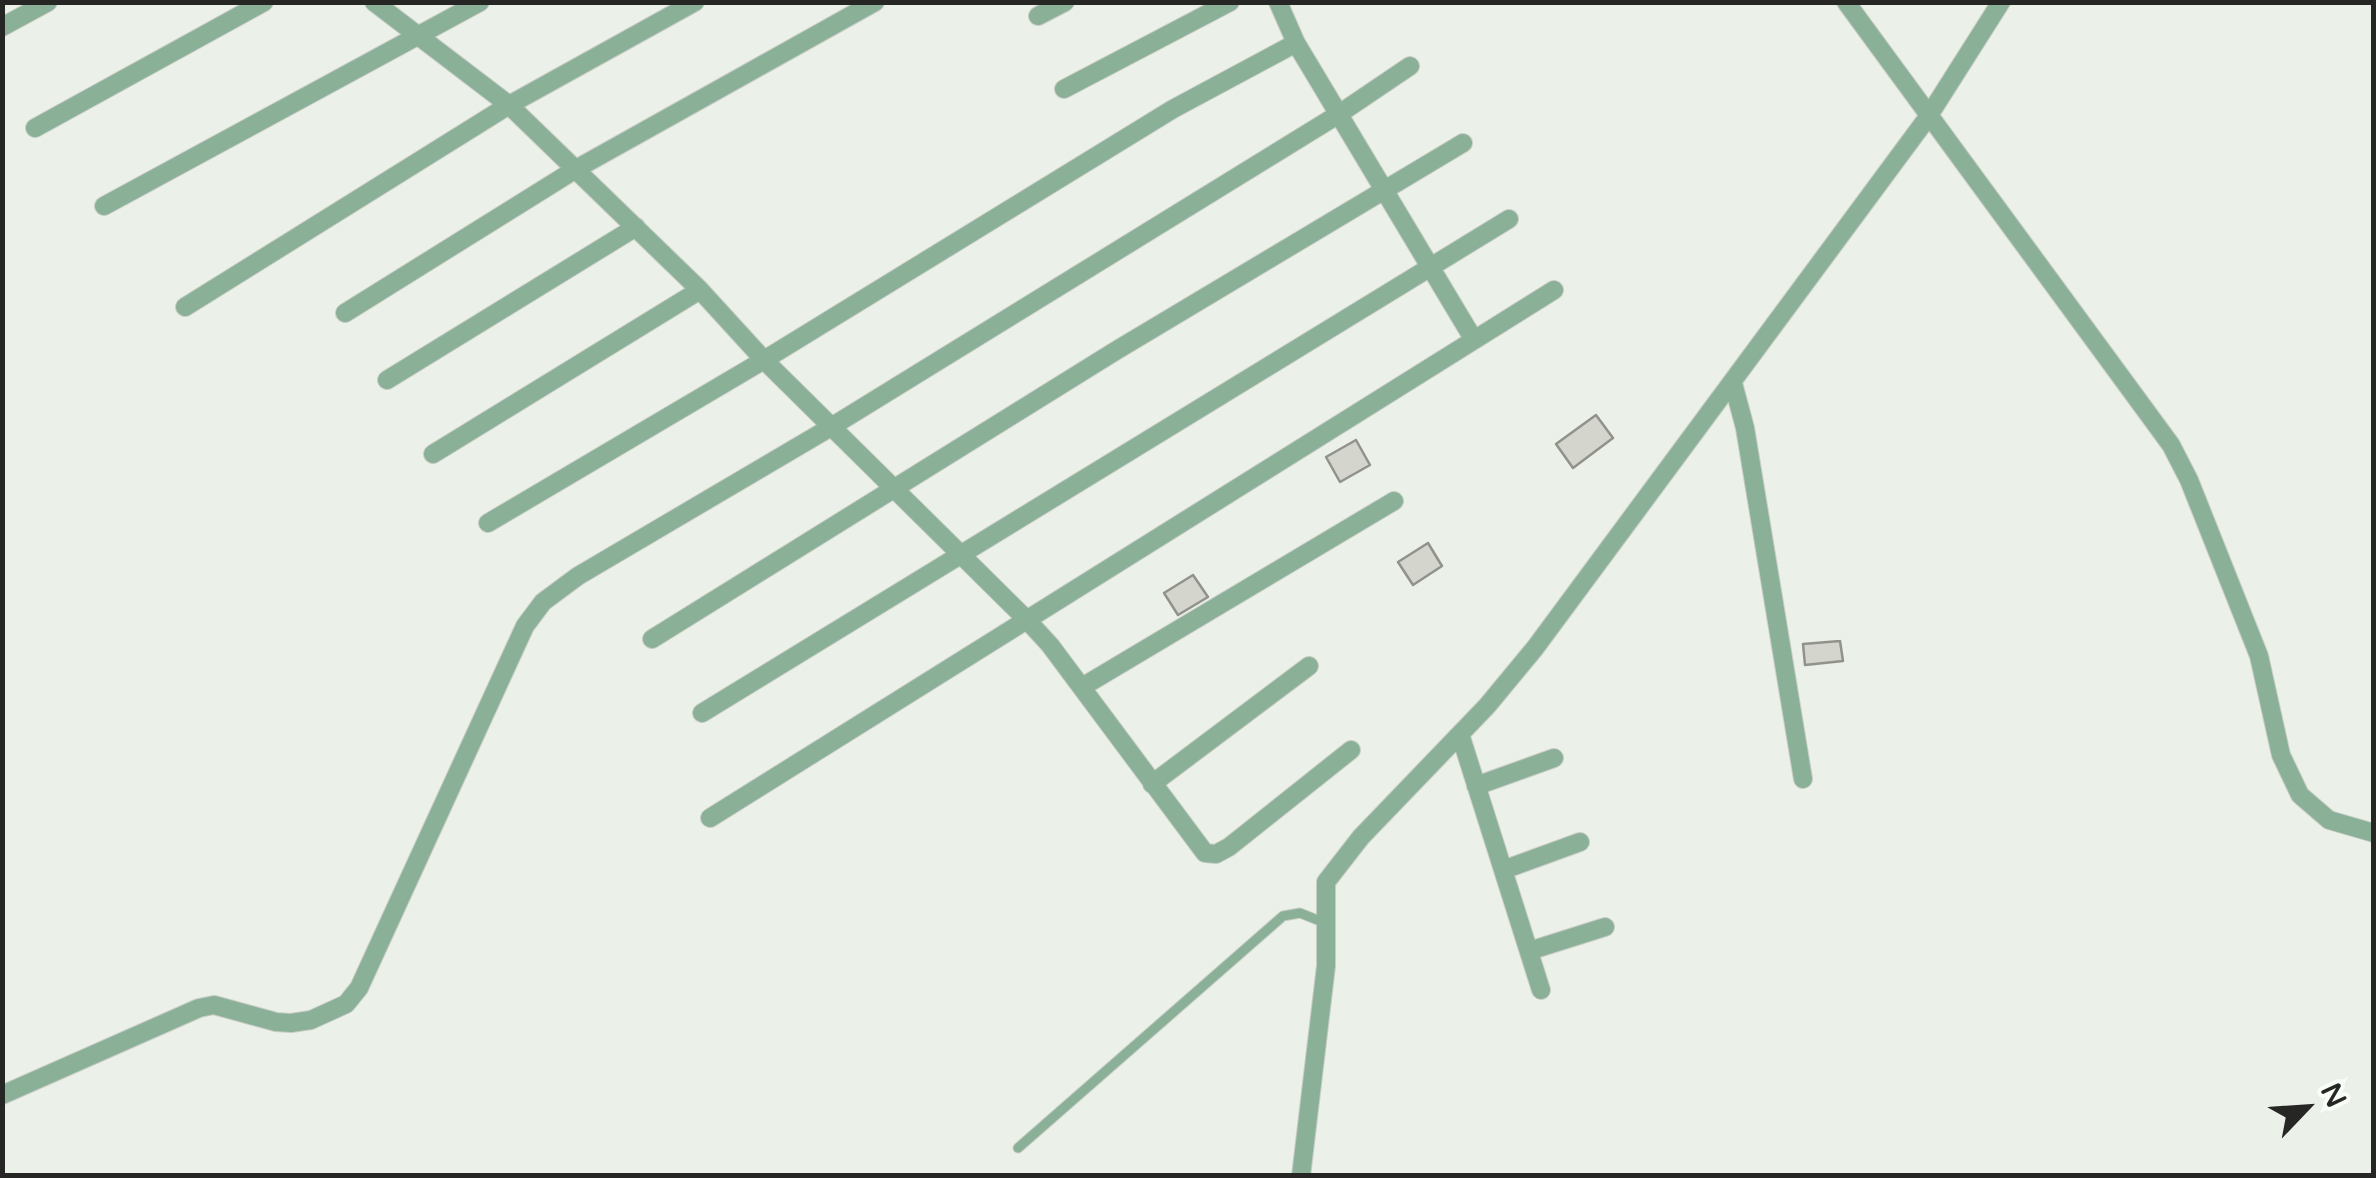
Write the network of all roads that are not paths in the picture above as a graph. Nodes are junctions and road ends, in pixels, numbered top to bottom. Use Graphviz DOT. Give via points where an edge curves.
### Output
graph roads {
  1 [pos="48,2"];
  2 [pos="264,2"];
  3 [pos="374,2"];
  4 [pos="480,2"];
  5 [pos="695,2"];
  6 [pos="874,2"];
  7 [pos="1064,2"];
  8 [pos="1230,2"];
  9 [pos="1278,2"];
  10 [pos="1846,2"];
  11 [pos="2000,3"];
  12 [pos="1038,16"];
  13 [pos="2,27"];
  14 [pos="419,35"];
  15 [pos="1296,43"];
  16 [pos="1410,66"];
  17 [pos="1064,89"];
  18 [pos="509,105"];
  19 [pos="1338,114"];
  20 [pos="1928,117"];
  21 [pos="36,128"];
  22 [pos="1463,143"];
  23 [pos="576,169"];
  24 [pos="1384,191"];
  25 [pos="104,206"];
  26 [pos="1509,219"];
  27 [pos="636,227"];
  28 [pos="1430,266"];
  29 [pos="700,290"];
  30 [pos="1554,290"];
  31 [pos="185,307"];
  32 [pos="345,313"];
  33 [pos="1474,340"];
  34 [pos="764,360"];
  35 [pos="387,380"];
  36 [pos="1733,383"];
  37 [pos="831,426"];
  38 [pos="433,454"];
  39 [pos="894,490"];
  40 [pos="1394,501"];
  41 [pos="488,523"];
  42 [pos="960,554"];
  43 [pos="1027,620"];
  44 [pos="652,639"];
  45 [pos="1309,666"];
  46 [pos="1082,687"];
  47 [pos="702,713"];
  48 [pos="1460,734"];
  49 [pos="1351,750"];
  50 [pos="1554,758"];
  51 [pos="1803,779"];
  52 [pos="1152,784"];
  53 [pos="1476,786"];
  54 [pos="710,818"];
  55 [pos="2374,833"];
  56 [pos="1580,842"];
  57 [pos="1503,870"];
  58 [pos="1325,923"];
  59 [pos="1605,927"];
  60 [pos="1529,952"];
  61 [pos="1541,990"];
  62 [pos="2,1095"];
  63 [pos="1018,1148"];
  64 [pos="1301,1176"];
  1 -- 13 [label="street"];
  2 -- 21 [label="street"];
  3 -- 14 [label="street"];
  4 -- 14 [label="street"];
  5 -- 18 [label="street"];
  6 -- 23 [label="street"];
  7 -- 12 [label="street"];
  8 -- 17 [label="street"];
  9 -- 15 [label="street"];
  10 -- 20 [label="street"];
  11 -- 20 [label="street"];
  14 -- 18 [label="street"];
  14 -- 25 [label="street"];
  15 -- 19 [label="street"];
  15 -- 34 [label="street" via="1172,109"];
  16 -- 19 [label="street"];
  18 -- 23 [label="street"];
  18 -- 31 [label="street"];
  19 -- 24 [label="street"];
  19 -- 37 [label="street"];
  20 -- 36 [label="street"];
  20 -- 55 [label="street" via="2171,445 2259,656 2281,754 2300,794 2329,820"];
  22 -- 24 [label="street"];
  23 -- 27 [label="street"];
  23 -- 32 [label="street"];
  24 -- 28 [label="street"];
  24 -- 39 [label="street"];
  26 -- 28 [label="street"];
  27 -- 29 [label="street"];
  27 -- 35 [label="street"];
  28 -- 33 [label="street"];
  28 -- 42 [label="street"];
  29 -- 34 [label="street"];
  29 -- 38 [label="street"];
  30 -- 33 [label="street"];
  33 -- 43 [label="street"];
  34 -- 37 [label="street"];
  34 -- 41 [label="street"];
  36 -- 48 [label="street" via="1535,648"];
  36 -- 51 [label="street"];
  37 -- 39 [label="street"];
  37 -- 62 [label="street" via="543,602 525,626 346,1004 291,1023 199,1008"];
  39 -- 42 [label="street"];
  39 -- 44 [label="street"];
  40 -- 46 [label="street"];
  42 -- 43 [label="street"];
  42 -- 47 [label="street"];
  43 -- 46 [label="street"];
  43 -- 54 [label="street"];
  45 -- 52 [label="street"];
  46 -- 52 [label="street"];
  48 -- 53 [label="street"];
  48 -- 58 [label="street" via="1326,882"];
  49 -- 52 [label="street" via="1216,854 1197,846"];
  50 -- 53 [label="street"];
  53 -- 57 [label="street"];
  56 -- 57 [label="street"];
  57 -- 60 [label="street"];
  58 -- 63 [label="lane" via="1295,912 1272,924"];
  58 -- 64 [label="street" via="1326,966"];
  59 -- 60 [label="street"];
  60 -- 61 [label="street"];
}
